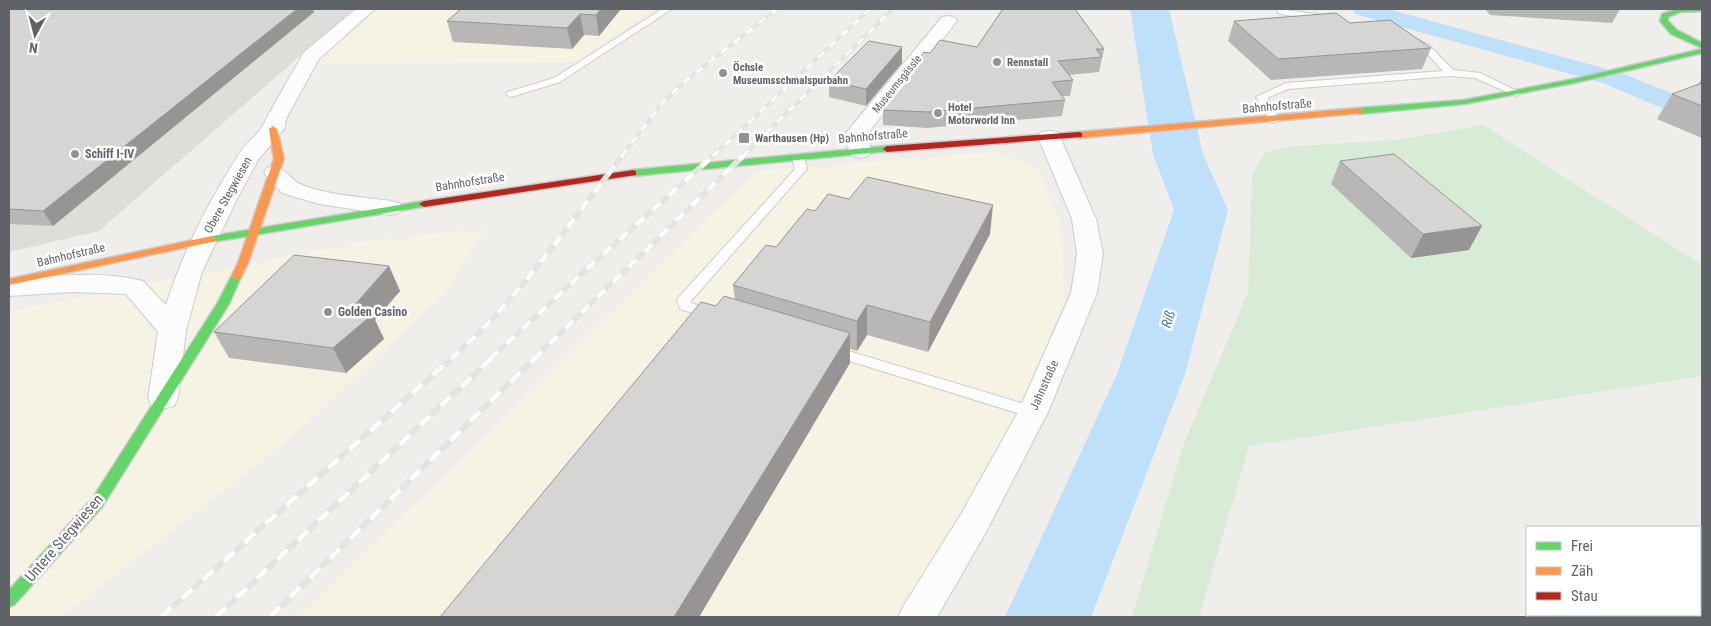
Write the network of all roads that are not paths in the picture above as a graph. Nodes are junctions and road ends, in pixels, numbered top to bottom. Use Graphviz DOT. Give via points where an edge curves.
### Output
graph roads {
  1 [pos="366,9"];
  2 [pos="668,9"];
  3 [pos="1701,9"];
  4 [pos="1281,10"];
  5 [pos="1663,12"];
  6 [pos="948,21"];
  7 [pos="1336,21"];
  8 [pos="1674,32"];
  9 [pos="1409,39"];
  10 [pos="1666,44"];
  11 [pos="1702,46"];
  12 [pos="1702,51"];
  13 [pos="1649,52"];
  14 [pos="1625,68"];
  15 [pos="1450,72"];
  16 [pos="1516,93"];
  17 [pos="511,94"];
  18 [pos="1275,120"];
  19 [pos="273,129"];
  20 [pos="1049,136"];
  21 [pos="860,151"];
  22 [pos="799,163"];
  23 [pos="275,173"];
  24 [pos="391,208"];
  25 [pos="254,231"];
  26 [pos="204,240"];
  27 [pos="9,282"];
  28 [pos="9,288"];
  29 [pos="721,317"];
  30 [pos="172,330"];
  31 [pos="821,348"];
  32 [pos="163,398"];
  33 [pos="1033,412"];
  34 [pos="9,600"];
  35 [pos="917,617"];
  1 -- 19 [label="street, Obere Stegwiesen" via="311,56"];
  2 -- 17 [label="lane" via="557,80"];
  3 -- 5 [label="main road"];
  4 -- 7 [label="lane"];
  5 -- 8 [label="main road" via="1664,21"];
  6 -- 21 [label="street, Museumsgässle" via="857,133"];
  8 -- 10 [label="main road"];
  8 -- 11 [label="main road"];
  9 -- 15 [label="lane" via="1426,47"];
  12 -- 14 [label="main road, Bahnhofstraße"];
  13 -- 14 [label="main road, Bahnhofstraße" via="1631,59"];
  14 -- 16 [label="main road, Bahnhofstraße"];
  15 -- 16 [label="lane" via="1477,75"];
  15 -- 18 [label="lane" via="1286,86 1262,97"];
  16 -- 18 [label="main road, Bahnhofstraße" via="1455,103"];
  18 -- 20 [label="main road, Bahnhofstraße"];
  19 -- 23 [label="main road" via="280,159"];
  19 -- 26 [label="street, Obere Stegwiesen" via="248,157"];
  20 -- 21 [label="main road, Bahnhofstraße"];
  20 -- 33 [label="street, Jahnstraße" via="1084,219 1090,254 1084,293"];
  21 -- 22 [label="main road, Bahnhofstraße"];
  22 -- 24 [label="main road, Bahnhofstraße" via="605,176"];
  22 -- 29 [label="lane" via="684,300 684,306"];
  23 -- 24 [label="street" via="290,188 319,198"];
  23 -- 25 [label="main road"];
  24 -- 25 [label="main road, Bahnhofstraße"];
  25 -- 26 [label="main road, Bahnhofstraße"];
  25 -- 32 [label="main road, Untere Stegwiesen" via="223,304"];
  26 -- 27 [label="main road, Bahnhofstraße"];
  26 -- 30 [label="street, Untere Stegwiesen" via="189,272"];
  28 -- 30 [label="street" via="65,282 101,282 134,287"];
  30 -- 32 [label="street, Untere Stegwiesen"];
  31 -- 33 [label="lane"];
  32 -- 34 [label="main road, Untere Stegwiesen" via="97,503"];
  33 -- 35 [label="street, Jahnstraße"];
}
